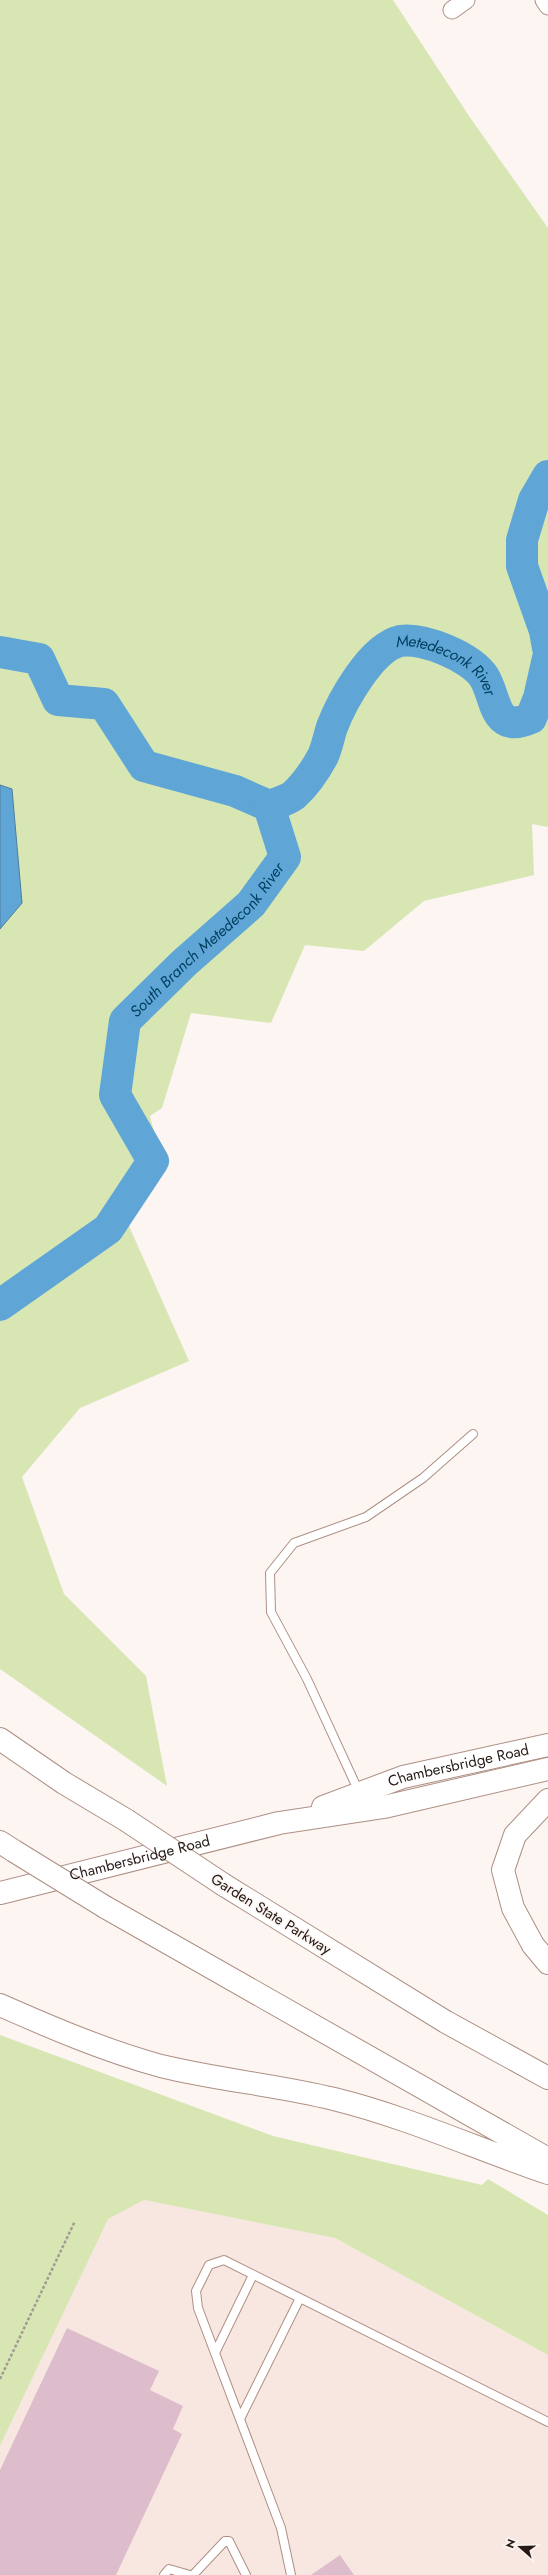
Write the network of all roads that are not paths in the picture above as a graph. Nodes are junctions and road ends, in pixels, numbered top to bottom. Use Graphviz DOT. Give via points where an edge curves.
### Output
graph roads {
  1 [pos="466,0"];
  2 [pos="544,0"];
  3 [pos="548,6"];
  4 [pos="452,10"];
  5 [pos="473,1434"];
  6 [pos="0,1739"];
  7 [pos="548,1745"];
  8 [pos="548,1769"];
  9 [pos="360,1793"];
  10 [pos="548,1800"];
  11 [pos="279,1823"];
  12 [pos="7,1846"];
  13 [pos="0,1894"];
  14 [pos="548,1963"];
  15 [pos="0,2005"];
  16 [pos="548,2078"];
  17 [pos="548,2159"];
  18 [pos="548,2173"];
  19 [pos="253,2275"];
  20 [pos="300,2298"];
  21 [pos="215,2353"];
  22 [pos="240,2419"];
  23 [pos="548,2422"];
  24 [pos="164,2575"];
  25 [pos="190,2575"];
  26 [pos="193,2575"];
  27 [pos="246,2575"];
  28 [pos="291,2575"];
  1 -- 4 [label="street"];
  2 -- 3 [label="street"];
  5 -- 9 [label="lane" via="423,1478 366,1517 294,1543 270,1574 271,1612 307,1679"];
  6 -- 16 [label="main road, Garden State Parkway, bridge" via="224,1885 446,2022"];
  7 -- 9 [label="main road, Chambersbridge Road" via="403,1777"];
  8 -- 11 [label="main road, Chambersbridge Road" via="384,1807"];
  9 -- 11 [label="main road, Chambersbridge Road"];
  10 -- 14 [label="main road" via="515,1835 503,1870 513,1908 533,1945"];
  11 -- 13 [label="main road, Chambersbridge Road"];
  12 -- 17 [label="main road, bridge" via="105,1907"];
  15 -- 18 [label="main road" via="105,2048 160,2065 212,2078 334,2099 420,2126"];
  19 -- 20 [label="lane"];
  19 -- 21 [label="lane"];
  19 -- 21 [label="lane" via="224,2260 209,2266 196,2291 198,2308"];
  20 -- 22 [label="lane"];
  20 -- 23 [label="lane"];
  21 -- 22 [label="lane"];
  22 -- 28 [label="lane" via="282,2528"];
  24 -- 25 [label="lane" via="169,2569"];
  26 -- 27 [label="lane" via="225,2541 229,2541"];
}
